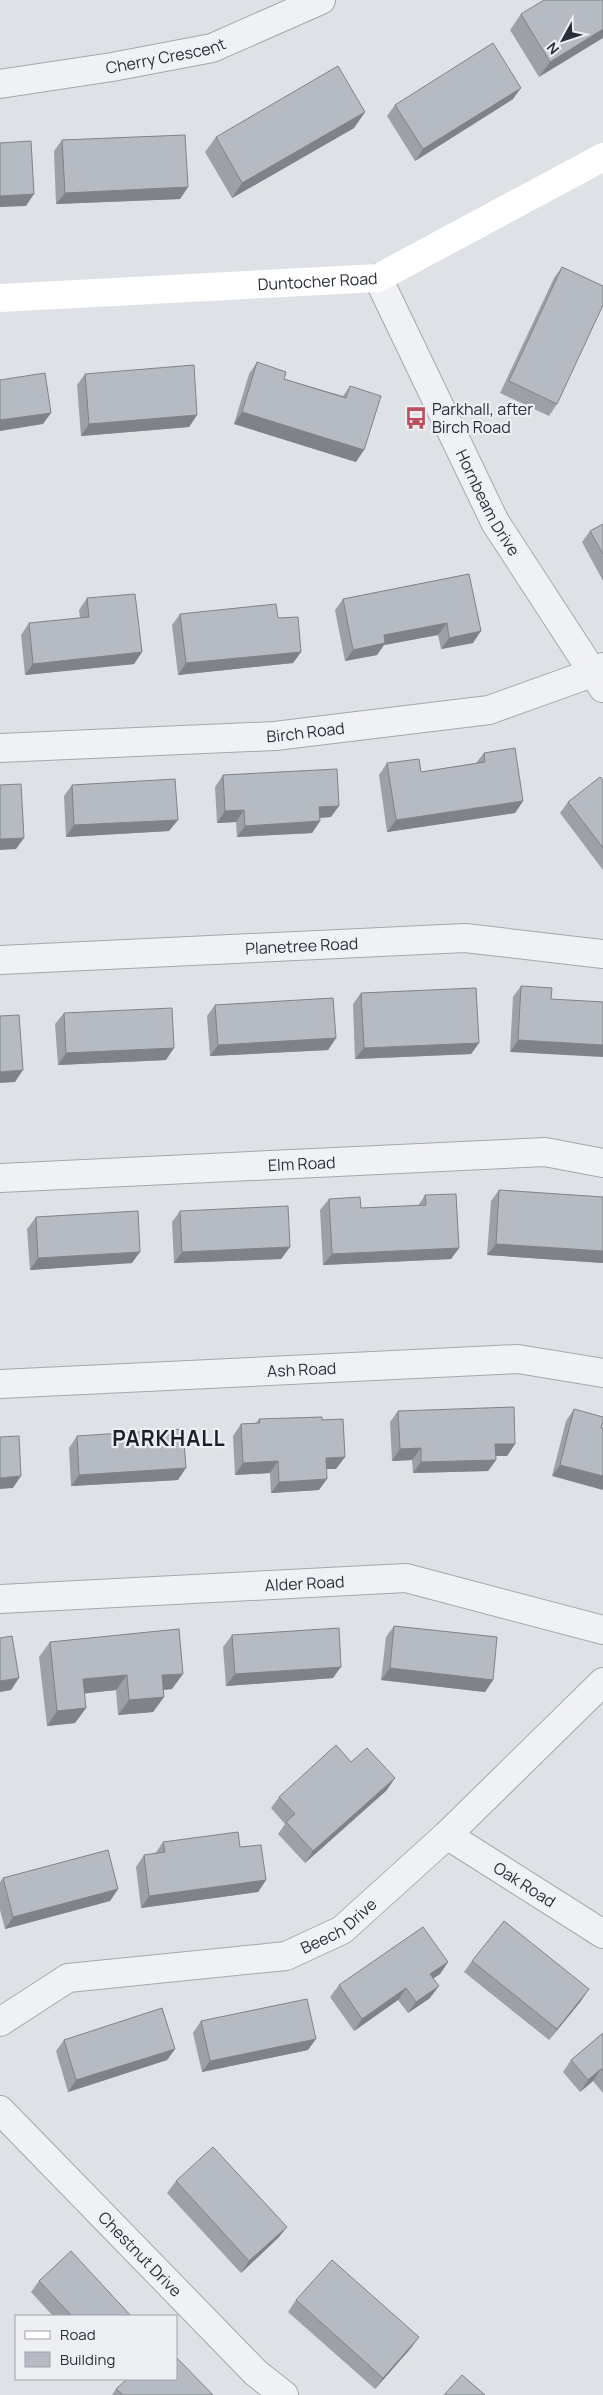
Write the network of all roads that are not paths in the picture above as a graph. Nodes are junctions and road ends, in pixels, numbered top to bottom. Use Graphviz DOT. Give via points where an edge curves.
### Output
graph roads {
  1 [pos="321,0"];
  2 [pos="0,84"];
  3 [pos="603,157"];
  4 [pos="378,278"];
  5 [pos="0,298"];
  6 [pos="599,676"];
  7 [pos="0,748"];
  8 [pos="603,954"];
  9 [pos="0,960"];
  10 [pos="603,1163"];
  11 [pos="0,1178"];
  12 [pos="603,1374"];
  13 [pos="0,1384"];
  14 [pos="0,1599"];
  15 [pos="603,1630"];
  16 [pos="603,1682"];
  17 [pos="447,1835"];
  18 [pos="603,1934"];
  19 [pos="0,2022"];
  20 [pos="0,2110"];
  21 [pos="284,2395"];
  1 -- 2 [label="street, Cherry Crescent" via="212,48"];
  3 -- 4 [label="main road, Duntocher Road"];
  4 -- 5 [label="main road, Duntocher Road"];
  4 -- 6 [label="street, Hornbeam Drive" via="495,522"];
  6 -- 7 [label="street, Birch Road" via="489,710 275,736"];
  8 -- 9 [label="street, Planetree Road" via="465,938"];
  10 -- 11 [label="street, Elm Road" via="545,1152"];
  12 -- 13 [label="street, Ash Road" via="518,1359"];
  14 -- 15 [label="street, Alder Road" via="406,1578"];
  16 -- 17 [label="street, Beech Drive"];
  17 -- 18 [label="street, Oak Road"];
  17 -- 19 [label="street, Beech Drive" via="342,1930 286,1956 68,1978"];
  20 -- 21 [label="street, Chestnut Drive" via="256,2373"];
}
